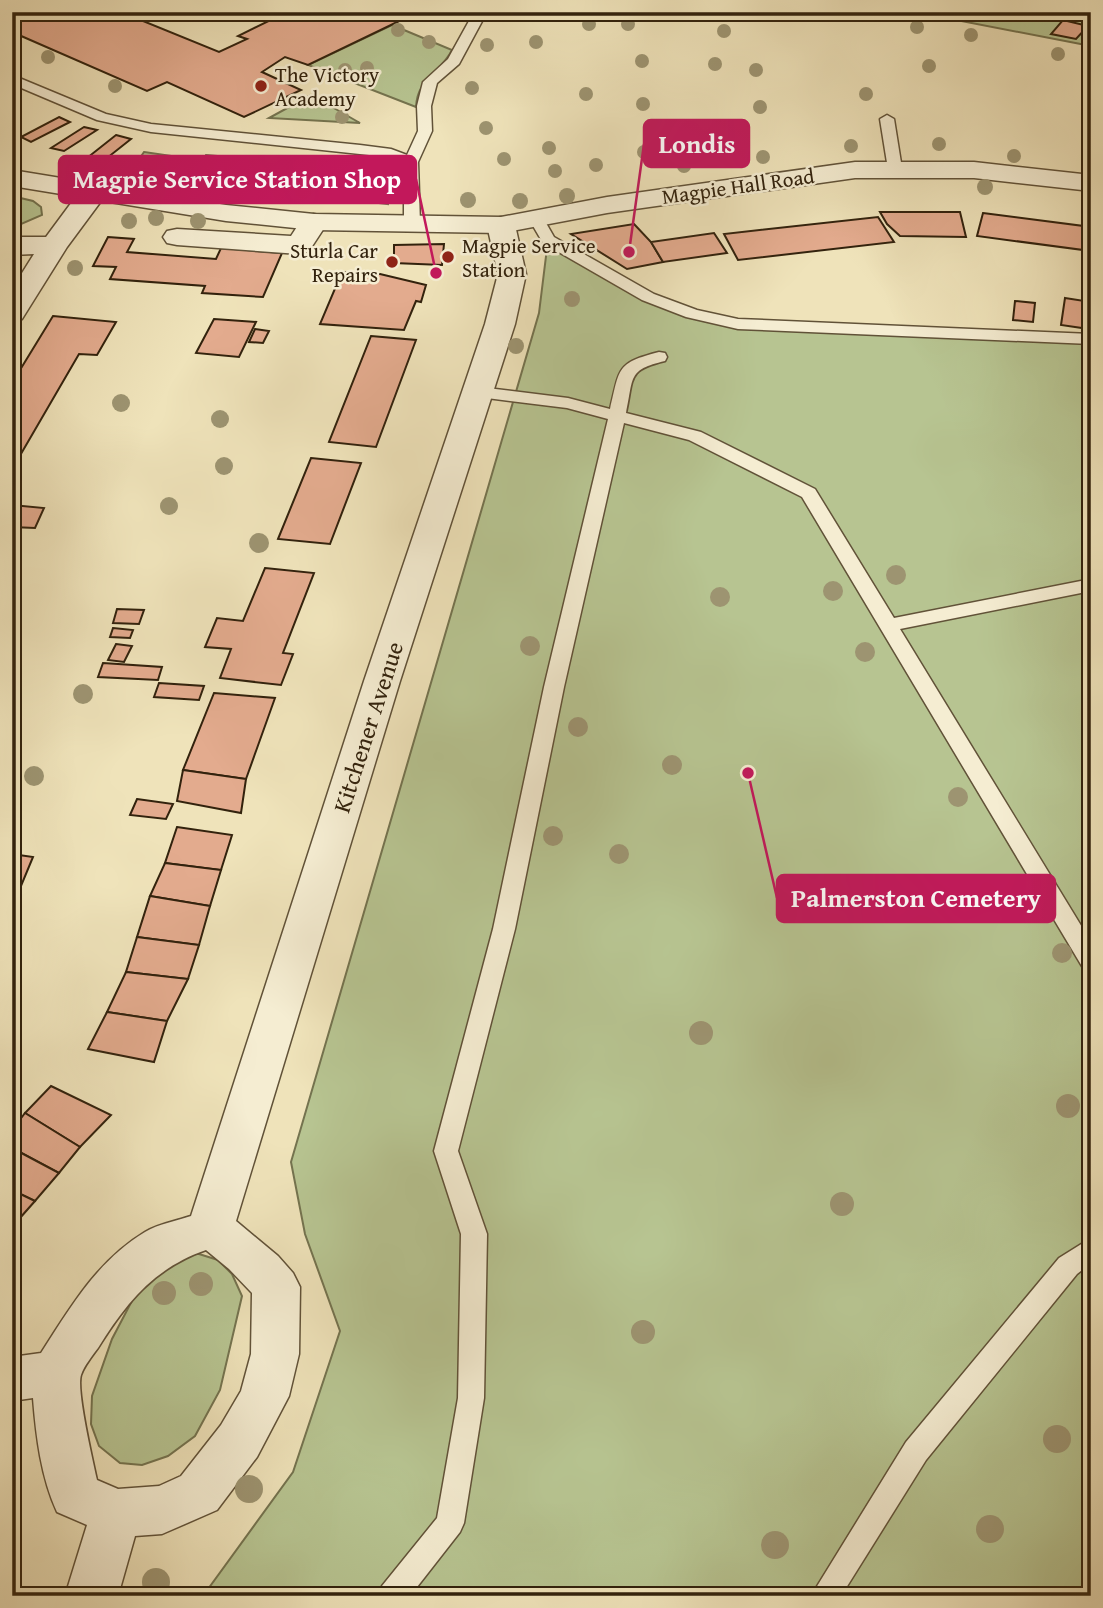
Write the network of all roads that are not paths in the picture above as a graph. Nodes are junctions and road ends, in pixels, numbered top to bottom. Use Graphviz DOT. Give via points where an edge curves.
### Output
graph roads {
  1 [pos="481,12"];
  2 [pos="12,79"];
  3 [pos="887,119"];
  4 [pos="411,162"];
  5 [pos="895,169"];
  6 [pos="12,178"];
  7 [pos="1091,183"];
  8 [pos="93,193"];
  9 [pos="314,222"];
  10 [pos="519,222"];
  11 [pos="412,224"];
  12 [pos="177,237"];
  13 [pos="54,245"];
  14 [pos="12,246"];
  15 [pos="12,313"];
  16 [pos="1091,339"];
  17 [pos="659,357"];
  18 [pos="479,392"];
  19 [pos="617,415"];
  20 [pos="1091,585"];
  21 [pos="888,625"];
  22 [pos="1091,962"];
  23 [pos="210,1229"];
  24 [pos="1091,1250"];
  25 [pos="34,1376"];
  26 [pos="116,1513"];
  27 [pos="91,1596"];
  28 [pos="392,1596"];
  29 [pos="825,1596"];
  1 -- 4 [label="lane" via="454,61 430,82 424,106 425,131"];
  2 -- 4 [label="lane" via="102,117 151,128 391,153"];
  3 -- 5 [label="lane"];
  4 -- 11 [label="lane"];
  5 -- 7 [label="street, Magpie Hall Road" via="974,170"];
  5 -- 10 [label="street, Magpie Hall Road" via="855,170 698,192"];
  6 -- 8 [label="street, Magpie Hall Road"];
  8 -- 9 [label="street, Magpie Hall Road"];
  8 -- 13 [label="street"];
  9 -- 11 [label="street, Magpie Hall Road"];
  9 -- 12 [label="street" via="299,245"];
  10 -- 11 [label="street, Magpie Hall Road"];
  10 -- 16 [label="lane" via="648,297 715,321 887,333"];
  10 -- 18 [label="street, Kitchener Avenue" via="512,274"];
  13 -- 14 [label="street"];
  13 -- 15 [label="street"];
  17 -- 19 [label="lane" via="635,363 627,373"];
  18 -- 19 [label="lane" via="568,403"];
  18 -- 23 [label="street, Kitchener Avenue" via="361,747"];
  19 -- 21 [label="lane" via="695,436 809,493"];
  19 -- 28 [label="lane" via="554,687 505,929 446,1151 474,1234 471,1398 450,1523"];
  20 -- 21 [label="lane"];
  21 -- 22 [label="lane"];
  23 -- 25 [label="street" via="163,1245 133,1268"];
  23 -- 26 [label="street" via="233,1241 276,1287 275,1354 264,1396 239,1441 199,1493 162,1510"];
  24 -- 29 [label="lane" via="1068,1266 916,1451"];
  25 -- 26 [label="street" via="61,1431 75,1494"];
  26 -- 27 [label="street"];
}
